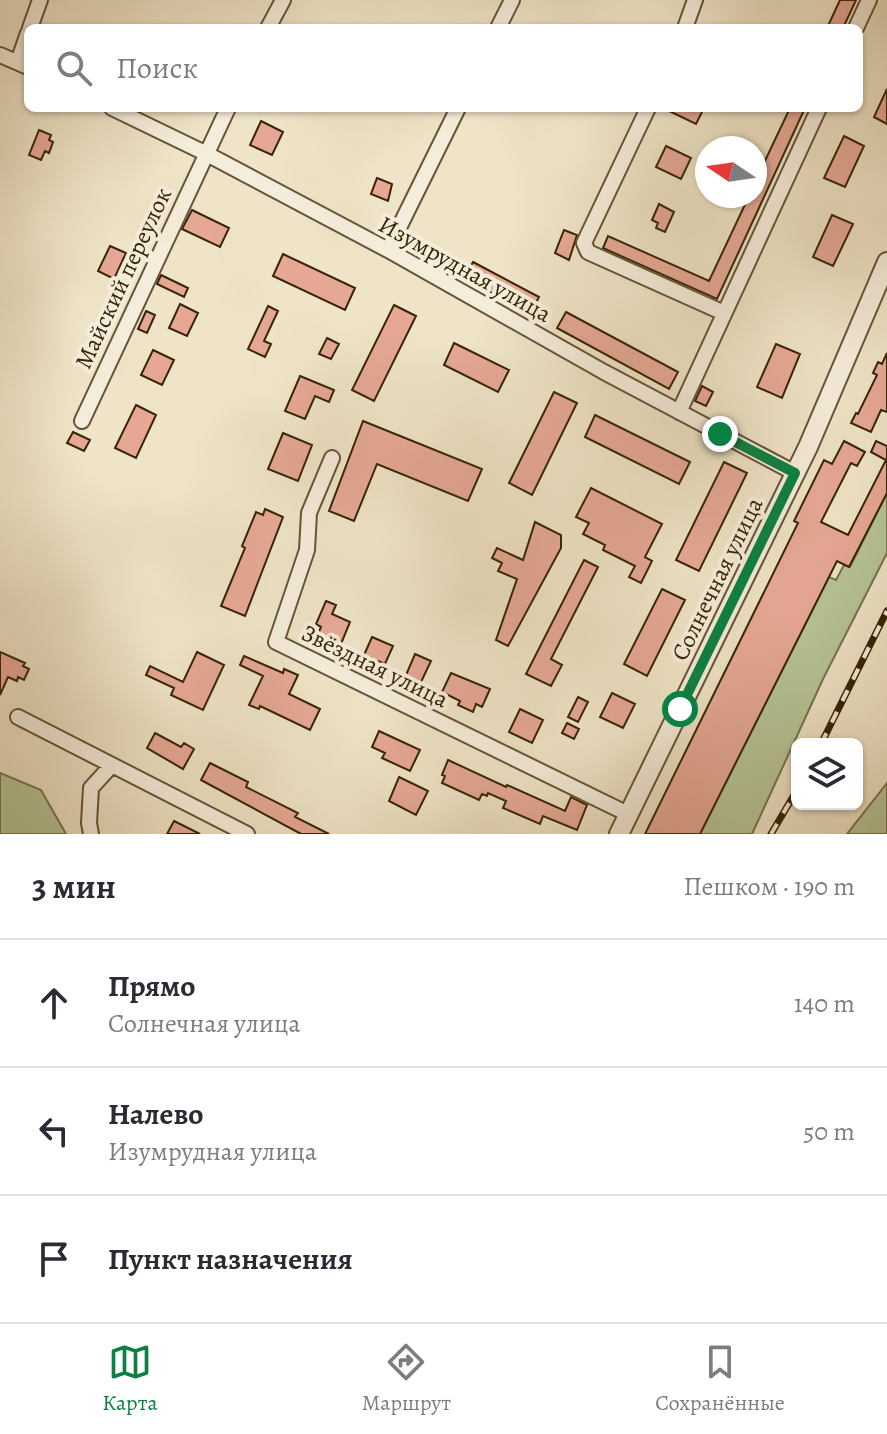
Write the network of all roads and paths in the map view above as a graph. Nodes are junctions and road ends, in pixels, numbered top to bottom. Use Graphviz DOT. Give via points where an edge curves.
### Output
graph roads {
  1 [pos="40,0"];
  2 [pos="283,0"];
  3 [pos="512,0"];
  4 [pos="695,0"];
  5 [pos="869,0"];
  6 [pos="31,24"];
  7 [pos="270,24"];
  8 [pos="500,24"];
  9 [pos="686,24"];
  10 [pos="858,24"];
  11 [pos="0,55"];
  12 [pos="23,65"];
  13 [pos="120,112"];
  14 [pos="226,112"];
  15 [pos="456,112"];
  16 [pos="646,112"];
  17 [pos="817,112"];
  18 [pos="205,153"];
  19 [pos="388,250"];
  20 [pos="887,262"];
  21 [pos="724,313"];
  22 [pos="679,412"];
  23 [pos="82,421"];
  24 [pos="332,458"];
  25 [pos="795,473"];
  26 [pos="18,717"];
  27 [pos="112,765"];
  28 [pos="628,814"];
  29 [pos="91,834"];
  30 [pos="247,834"];
  31 [pos="619,834"];
  1 -- 6 [label="street"];
  2 -- 7 [label="street"];
  3 -- 8 [label="street"];
  4 -- 9 [label="street"];
  5 -- 10 [label="street"];
  11 -- 12 [label="street"];
  13 -- 18 [label="street, Изумрудная улица"];
  14 -- 18 [label="street, Майский переулок"];
  15 -- 19 [label="street"];
  16 -- 21 [label="street" via="584,243 588,252"];
  17 -- 21 [label="street"];
  18 -- 19 [label="street, Изумрудная улица"];
  18 -- 23 [label="street, Майский переулок"];
  19 -- 22 [label="street, Изумрудная улица"];
  20 -- 25 [label="street, Солнечная улица"];
  21 -- 22 [label="street"];
  22 -- 25 [label="street, Изумрудная улица"];
  24 -- 28 [label="street, Звёздная улица" via="309,513 307,550 276,642"];
  25 -- 28 [label="street, Солнечная улица"];
  26 -- 27 [label="street"];
  27 -- 29 [label="street" via="91,788"];
  27 -- 30 [label="street"];
  28 -- 31 [label="street, Солнечная улица"];
}
